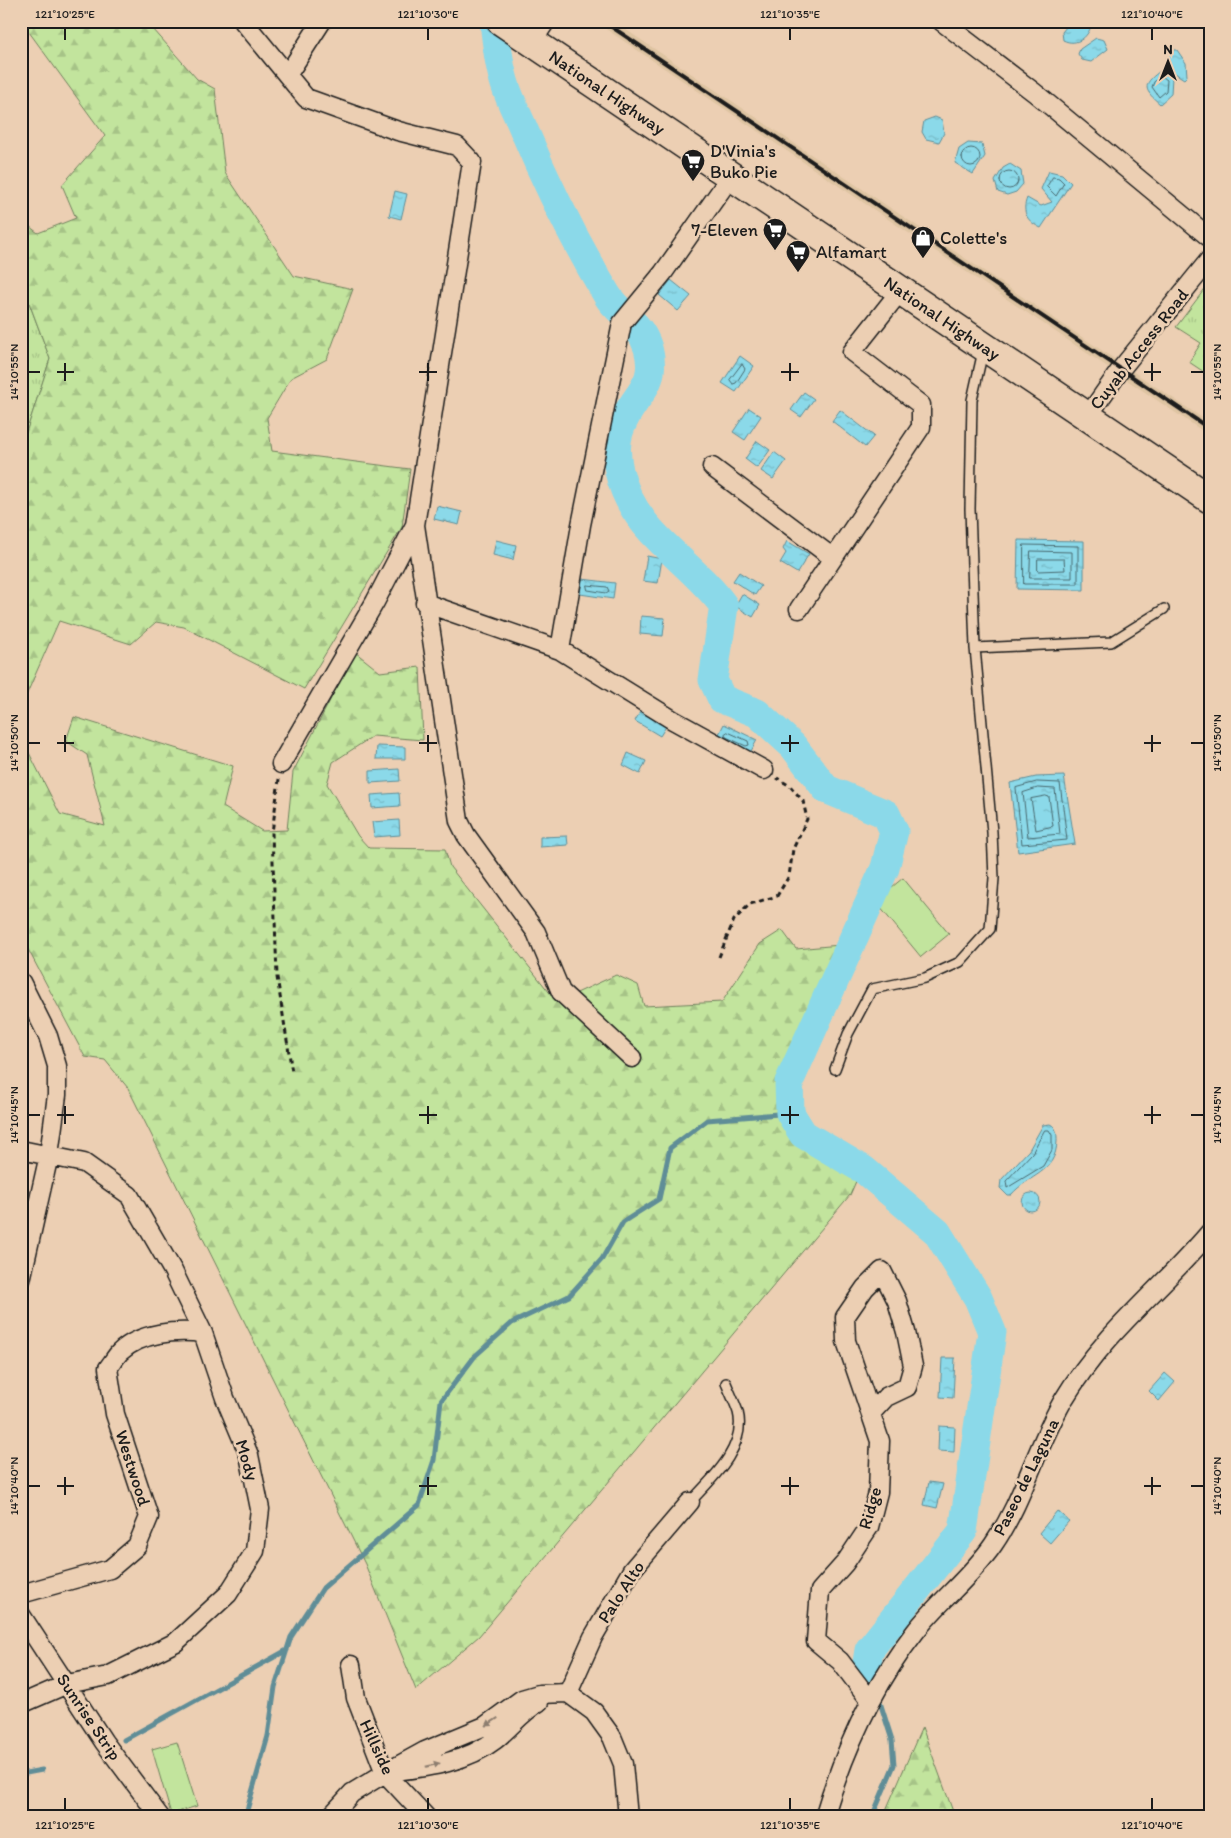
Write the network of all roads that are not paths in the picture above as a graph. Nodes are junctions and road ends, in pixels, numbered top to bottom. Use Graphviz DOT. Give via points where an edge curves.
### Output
graph roads {
  1 [pos="243,21"];
  2 [pos="322,21"];
  3 [pos="941,21"];
  4 [pos="522,28"];
  5 [pos="288,74"];
  6 [pos="731,176"];
  7 [pos="1210,238"];
  8 [pos="1210,259"];
  9 [pos="901,290"];
  10 [pos="984,346"];
  11 [pos="1088,416"];
  12 [pos="712,467"];
  13 [pos="1210,499"];
  14 [pos="415,526"];
  15 [pos="833,558"];
  16 [pos="425,603"];
  17 [pos="799,609"];
  18 [pos="1164,609"];
  19 [pos="975,648"];
  20 [pos="560,650"];
  21 [pos="281,764"];
  22 [pos="764,770"];
  23 [pos="21,982"];
  24 [pos="632,1058"];
  25 [pos="835,1069"];
  26 [pos="21,1150"];
  27 [pos="49,1155"];
  28 [pos="1210,1232"];
  29 [pos="25,1246"];
  30 [pos="21,1280"];
  31 [pos="203,1333"];
  32 [pos="726,1383"];
  33 [pos="872,1412"];
  34 [pos="690,1502"];
  35 [pos="21,1594"];
  36 [pos="21,1615"];
  37 [pos="351,1665"];
  38 [pos="67,1684"];
  39 [pos="568,1693"];
  40 [pos="869,1699"];
  41 [pos="21,1704"];
  42 [pos="385,1773"];
  43 [pos="160,1817"];
  44 [pos="330,1817"];
  45 [pos="426,1817"];
  46 [pos="628,1817"];
  47 [pos="824,1817"];
  1 -- 5 [label="street"];
  2 -- 5 [label="street"];
  3 -- 7 [label="street" via="1035,93"];
  4 -- 6 [label="main road, National Highway"];
  5 -- 14 [label="street" via="306,98 398,131 457,146 472,162"];
  6 -- 9 [label="main road, National Highway"];
  6 -- 20 [label="street" via="663,273 627,317 581,526"];
  8 -- 11 [label="street, Cuyab Access Road" via="1121,369"];
  9 -- 10 [label="main road, National Highway"];
  9 -- 15 [label="street" via="852,352 921,405 921,427"];
  10 -- 11 [label="main road, National Highway"];
  10 -- 19 [label="lane" via="972,400 970,509"];
  11 -- 13 [label="main road, National Highway"];
  12 -- 15 [label="street"];
  14 -- 16 [label="street"];
  14 -- 21 [label="street"];
  15 -- 17 [label="street"];
  16 -- 20 [label="street"];
  16 -- 24 [label="street" via="459,821 536,932 561,992"];
  18 -- 19 [label="lane" via="1111,642"];
  19 -- 25 [label="lane" via="992,832 994,878 990,929 960,962 925,978 872,989 848,1034"];
  20 -- 22 [label="street" via="674,720"];
  23 -- 27 [label="street" via="48,1036 57,1066 57,1095"];
  26 -- 27 [label="street, Mody"];
  27 -- 29 [label="street"];
  27 -- 31 [label="street, Mody" via="84,1163 129,1195 174,1271"];
  28 -- 40 [label="street, Paseo de Laguna" via="1110,1334 1065,1398 1043,1438 1023,1491 993,1545 915,1632"];
  29 -- 30 [label="street"];
  31 -- 35 [label="street, Westwood" via="176,1330 144,1338 120,1351 108,1368 115,1414 150,1517 137,1546 110,1570"];
  31 -- 38 [label="street, Mody" via="249,1455 260,1508 255,1551 228,1594 176,1642 108,1676"];
  32 -- 34 [label="lane" via="738,1414 737,1436 731,1454"];
  33 -- 33 [label="street, Ridge" via="846,1341 845,1317 882,1271 897,1301 913,1366 908,1387 886,1397"];
  33 -- 40 [label="street, Ridge" via="880,1441 878,1492 869,1527 845,1563 820,1591 816,1641 840,1661"];
  34 -- 39 [label="street, Palo Alto" via="632,1570 593,1637"];
  36 -- 38 [label="street, Sunrise Strip"];
  37 -- 42 [label="street, Hillside" via="356,1698"];
  38 -- 41 [label="street, Mody"];
  38 -- 43 [label="street, Sunrise Strip" via="107,1747"];
  39 -- 42 [label="street" via="542,1700 527,1709 498,1738 473,1754 430,1767"];
  39 -- 46 [label="street" via="594,1712 612,1737 623,1764"];
  40 -- 47 [label="street, Paseo de Laguna"];
  42 -- 44 [label="street" via="352,1793"];
  42 -- 45 [label="street, Hillside"];
}
